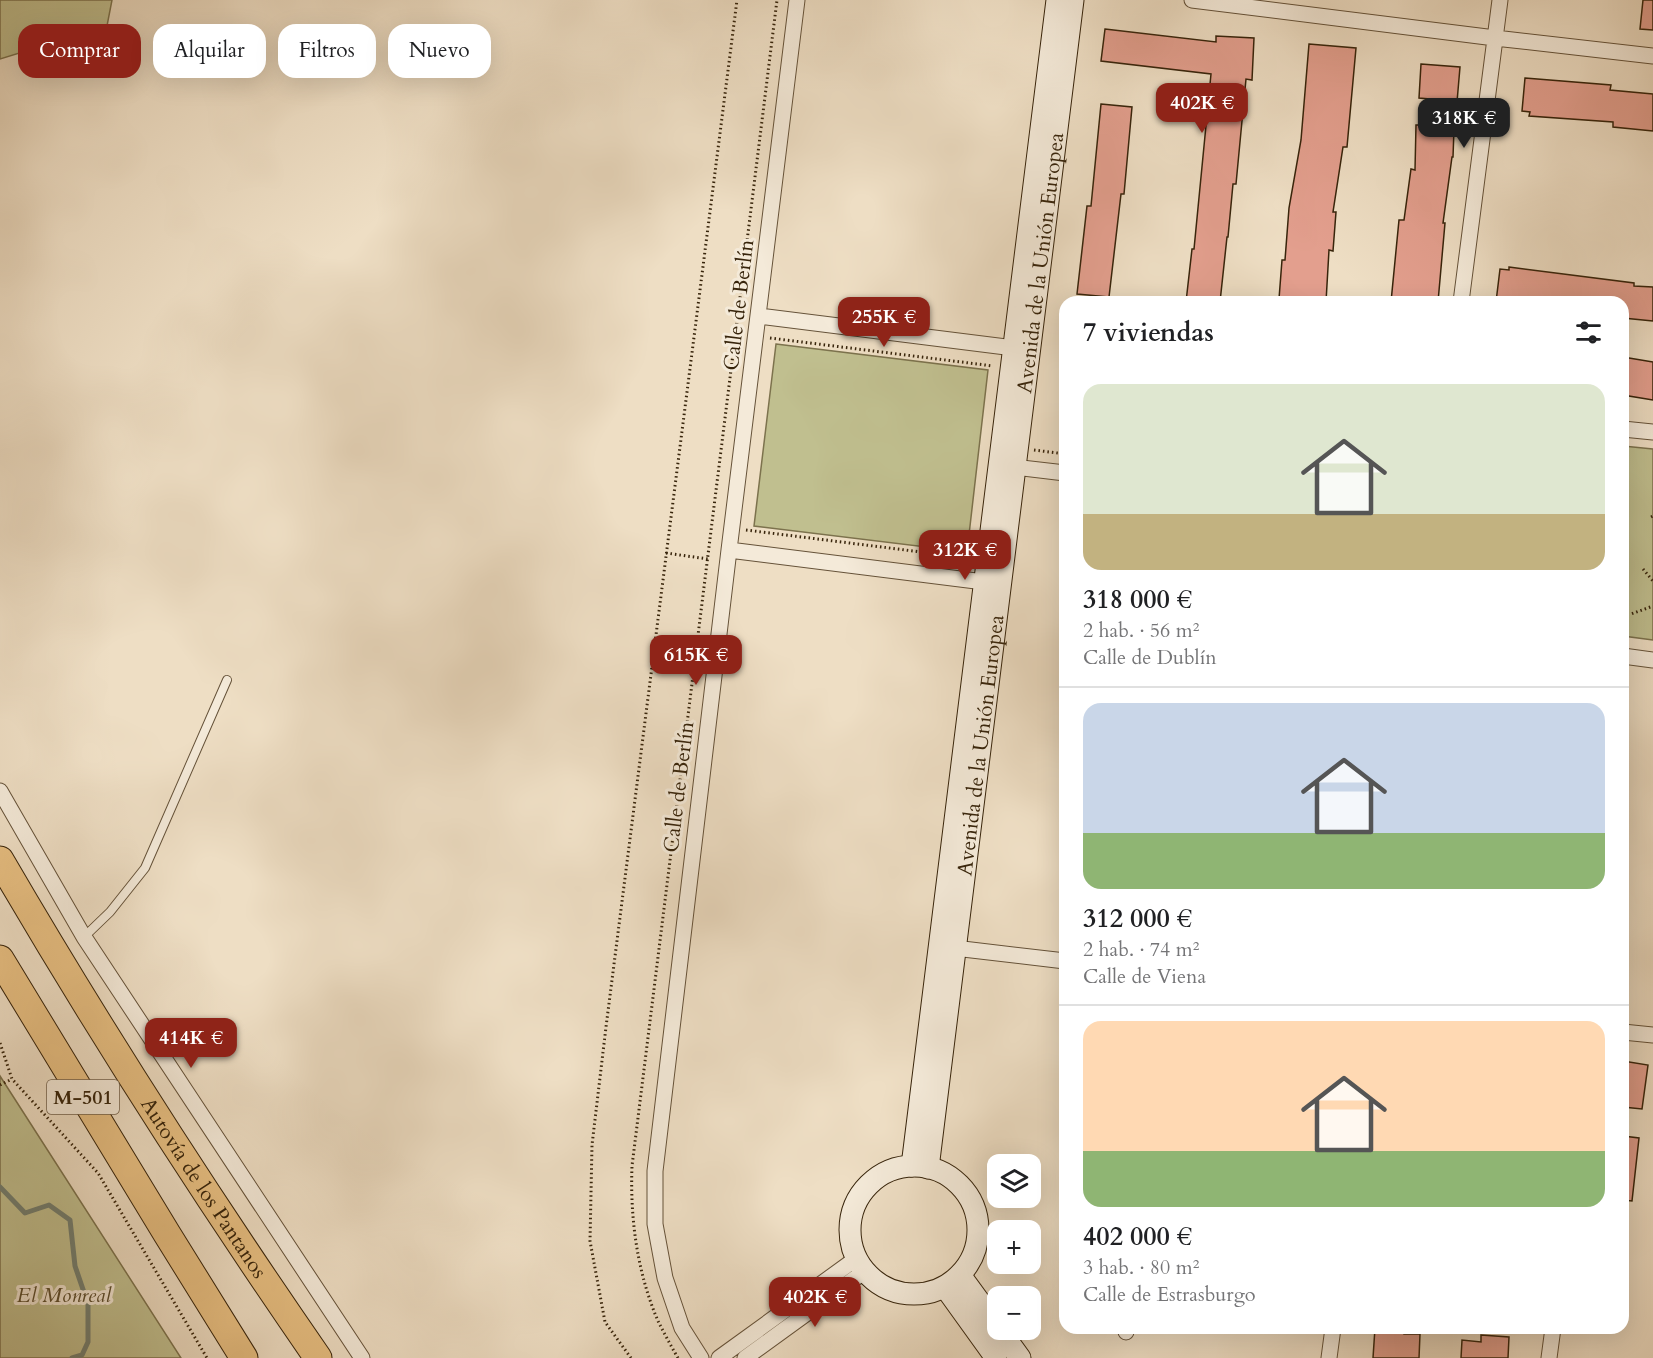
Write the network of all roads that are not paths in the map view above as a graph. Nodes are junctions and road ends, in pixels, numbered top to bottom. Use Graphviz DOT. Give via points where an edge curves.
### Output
graph roads {
  1 [pos="797,0"];
  2 [pos="1057,0"];
  3 [pos="1073,0"];
  4 [pos="1192,0"];
  5 [pos="1500,0"];
  6 [pos="1292,6"];
  7 [pos="1495,38"];
  8 [pos="1653,56"];
  9 [pos="1462,296"];
  10 [pos="759,316"];
  11 [pos="1014,348"];
  12 [pos="1629,430"];
  13 [pos="1653,432"];
  14 [pos="1007,466"];
  15 [pos="1059,472"];
  16 [pos="729,550"];
  17 [pos="984,582"];
  18 [pos="1629,657"];
  19 [pos="1653,660"];
  20 [pos="227,680"];
  21 [pos="0,783"];
  22 [pos="0,791"];
  23 [pos="19,825"];
  24 [pos="0,860"];
  25 [pos="84,938"];
  26 [pos="948,947"];
  27 [pos="0,959"];
  28 [pos="1059,960"];
  29 [pos="1629,1033"];
  30 [pos="1653,1035"];
  31 [pos="920,1167"];
  32 [pos="861,1264"];
  33 [pos="953,1281"];
  34 [pos="987,1317"];
  35 [pos="1332,1334"];
  36 [pos="1552,1334"];
  37 [pos="1007,1340"];
  38 [pos="244,1358"];
  39 [pos="318,1358"];
  40 [pos="362,1358"];
  41 [pos="701,1358"];
  42 [pos="719,1358"];
  43 [pos="745,1358"];
  44 [pos="996,1358"];
  45 [pos="1020,1358"];
  46 [pos="1329,1358"];
  47 [pos="1550,1358"];
  1 -- 10 [label="street, Calle de Berlín"];
  2 -- 11 [label="street, Avenida de la Unión Europea"];
  3 -- 14 [label="street, Avenida de la Unión Europea"];
  4 -- 6 [label="street"];
  5 -- 7 [label="street"];
  6 -- 7 [label="street"];
  7 -- 8 [label="street"];
  7 -- 9 [label="street"];
  10 -- 11 [label="street"];
  10 -- 16 [label="street, Calle de Berlín"];
  11 -- 14 [label="street, Avenida de la Unión Europea"];
  12 -- 13 [label="street"];
  14 -- 15 [label="street"];
  14 -- 17 [label="street, Avenida de la Unión Europea"];
  14 -- 26 [label="street, Avenida de la Unión Europea"];
  16 -- 17 [label="street"];
  16 -- 41 [label="street, Calle de Berlín" via="655,1171 655,1224 665,1278 682,1328"];
  17 -- 26 [label="street, Avenida de la Unión Europea"];
  18 -- 19 [label="street"];
  20 -- 25 [label="lane" via="145,868"];
  21 -- 23 [label="lane"];
  22 -- 23 [label="street"];
  23 -- 25 [label="street"];
  24 -- 39 [label="highway, Autovía de los Pantanos / M-501" via="182,1155"];
  25 -- 40 [label="street"];
  26 -- 28 [label="street"];
  26 -- 31 [label="street, Avenida de la Unión Europea"];
  27 -- 38 [label="highway, M-501"];
  29 -- 30 [label="street"];
  31 -- 32 [label="street" via="904,1166 884,1173 867,1186 855,1204 849,1225 852,1247"];
  31 -- 33 [label="street" via="946,1174 974,1205 976,1247 968,1266"];
  32 -- 33 [label="street" via="875,1282 894,1292 914,1295 935,1291"];
  32 -- 42 [label="street"];
  32 -- 43 [label="street"];
  33 -- 34 [label="street"];
  33 -- 44 [label="street"];
  35 -- 46 [label="street"];
  36 -- 47 [label="street"];
  37 -- 45 [label="street"];
}
